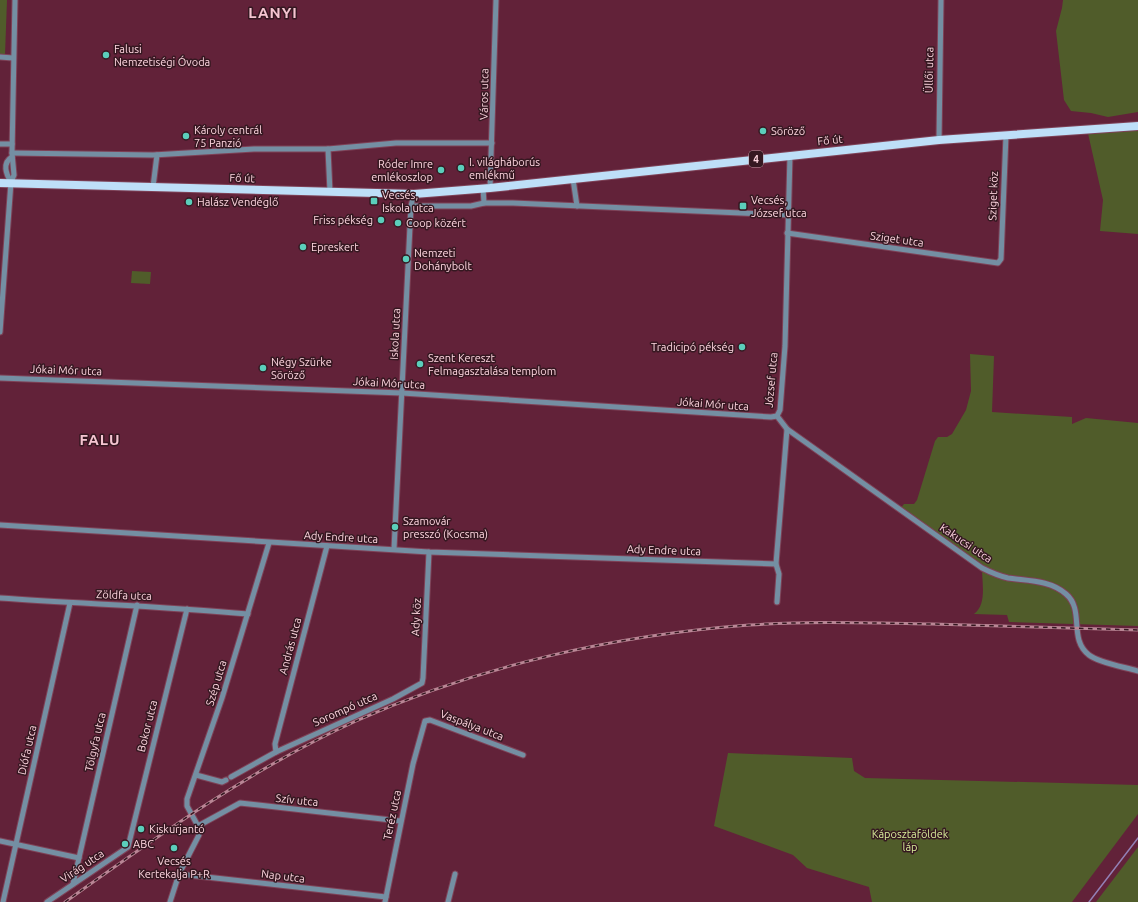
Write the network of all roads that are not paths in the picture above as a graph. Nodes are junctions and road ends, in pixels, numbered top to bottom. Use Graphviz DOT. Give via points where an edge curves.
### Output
graph roads {
  1 [pos="15,0"];
  2 [pos="496,0"];
  3 [pos="940,0"];
  4 [pos="0,57"];
  5 [pos="13,58"];
  6 [pos="1138,126"];
  7 [pos="1006,135"];
  8 [pos="938,140"];
  9 [pos="492,143"];
  10 [pos="0,144"];
  11 [pos="12,144"];
  12 [pos="328,149"];
  13 [pos="157,154"];
  14 [pos="12,155"];
  15 [pos="790,155"];
  16 [pos="573,179"];
  17 [pos="12,182"];
  18 [pos="0,183"];
  19 [pos="153,187"];
  20 [pos="487,188"];
  21 [pos="330,192"];
  22 [pos="414,194"];
  23 [pos="484,204"];
  24 [pos="411,206"];
  25 [pos="577,206"];
  26 [pos="788,215"];
  27 [pos="787,233"];
  28 [pos="1001,259"];
  29 [pos="0,332"];
  30 [pos="0,378"];
  31 [pos="402,393"];
  32 [pos="777,416"];
  33 [pos="787,430"];
  34 [pos="0,525"];
  35 [pos="269,543"];
  36 [pos="327,546"];
  37 [pos="394,548"];
  38 [pos="430,552"];
  39 [pos="776,564"];
  40 [pos="0,598"];
  41 [pos="776,602"];
  42 [pos="70,603"];
  43 [pos="137,605"];
  44 [pos="186,608"];
  45 [pos="248,614"];
  46 [pos="1138,671"];
  47 [pos="422,683"];
  48 [pos="422,733"];
  49 [pos="276,752"];
  50 [pos="524,755"];
  51 [pos="196,775"];
  52 [pos="400,821"];
  53 [pos="198,826"];
  54 [pos="0,841"];
  55 [pos="16,844"];
  56 [pos="128,847"];
  57 [pos="79,858"];
  58 [pos="179,874"];
  59 [pos="455,874"];
  60 [pos="73,884"];
  61 [pos="385,900"];
  62 [pos="2,902"];
  63 [pos="47,902"];
  64 [pos="170,902"];
  65 [pos="448,902"];
  1 -- 5 [label="street"];
  2 -- 9 [label="street, Város utca"];
  3 -- 8 [label="street, Üllői utca"];
  4 -- 5 [label="street"];
  5 -- 11 [label="street"];
  6 -- 7 [label="main road, Fő út / 4"];
  7 -- 8 [label="main road, Fő út / 4"];
  7 -- 28 [label="street, Sziget köz"];
  8 -- 15 [label="main road, Fő út / 4"];
  9 -- 12 [label="street" via="396,144"];
  9 -- 20 [label="street, Város utca"];
  10 -- 11 [label="street"];
  11 -- 14 [label="street"];
  12 -- 13 [label="street" via="254,149"];
  12 -- 21 [label="street"];
  13 -- 14 [label="street"];
  13 -- 19 [label="street"];
  14 -- 17 [label="street"];
  14 -- 17 [label="street" via="7,163 6,174"];
  15 -- 16 [label="main road, Fő út / 4"];
  15 -- 26 [label="street, József utca"];
  16 -- 20 [label="main road, Fő út / 4"];
  16 -- 25 [label="street"];
  17 -- 18 [label="main road, Fő út / 4"];
  17 -- 19 [label="main road, Fő út / 4"];
  17 -- 29 [label="street"];
  19 -- 21 [label="main road, Fő út / 4"];
  20 -- 22 [label="main road, Fő út / 4"];
  20 -- 23 [label="street"];
  21 -- 22 [label="main road, Fő út / 4"];
  22 -- 24 [label="street, Iskola utca"];
  23 -- 24 [label="street"];
  23 -- 25 [label="street"];
  24 -- 31 [label="street, Iskola utca"];
  25 -- 26 [label="street"];
  26 -- 27 [label="street, József utca"];
  27 -- 28 [label="street, Sziget utca" via="993,263"];
  27 -- 32 [label="street, József utca" via="785,346 780,410"];
  30 -- 31 [label="street, Jókai Mór utca"];
  31 -- 32 [label="street, Jókai Mór utca"];
  31 -- 37 [label="street, Iskola utca"];
  32 -- 33 [label="street, József utca"];
  33 -- 39 [label="street"];
  33 -- 46 [label="street, Kakucsi utca" via="982,568 1000,576 1047,584 1062,592 1073,603 1078,640 1084,650 1094,658"];
  34 -- 35 [label="street, Ady Endre utca"];
  35 -- 36 [label="street, Ady Endre utca"];
  35 -- 45 [label="street, Szép utca"];
  36 -- 37 [label="street, Ady Endre utca"];
  36 -- 49 [label="street, András utca" via="274,744"];
  37 -- 38 [label="street, Ady Endre utca"];
  38 -- 39 [label="street, Ady Endre utca"];
  38 -- 47 [label="street, Ady köz"];
  39 -- 41 [label="street" via="779,574"];
  40 -- 42 [label="street, Zöldfa utca"];
  42 -- 43 [label="street, Zöldfa utca"];
  42 -- 55 [label="street, Diófa utca"];
  43 -- 44 [label="street, Zöldfa utca"];
  43 -- 57 [label="street, Tölgyfa utca"];
  44 -- 45 [label="street, Zöldfa utca"];
  44 -- 56 [label="street, Bokor utca"];
  45 -- 51 [label="street, Szép utca"];
  47 -- 49 [label="street, Sorompó utca" via="393,699"];
  48 -- 50 [label="street, Vaspálya utca" via="425,722 430,720"];
  48 -- 52 [label="street, Teréz utca"];
  49 -- 51 [label="street" via="222,782"];
  51 -- 53 [label="street, Szép utca" via="187,806"];
  52 -- 53 [label="street, Szív utca" via="240,803"];
  52 -- 61 [label="street, Teréz utca"];
  53 -- 58 [label="street" via="198,840"];
  54 -- 55 [label="street"];
  55 -- 57 [label="street"];
  55 -- 62 [label="street, Diófa utca"];
  56 -- 60 [label="street, Virág utca"];
  57 -- 60 [label="street, Tölgyfa utca"];
  58 -- 61 [label="street, Nap utca"];
  58 -- 64 [label="street"];
  59 -- 65 [label="street"];
  60 -- 63 [label="street, Virág utca"];
}
